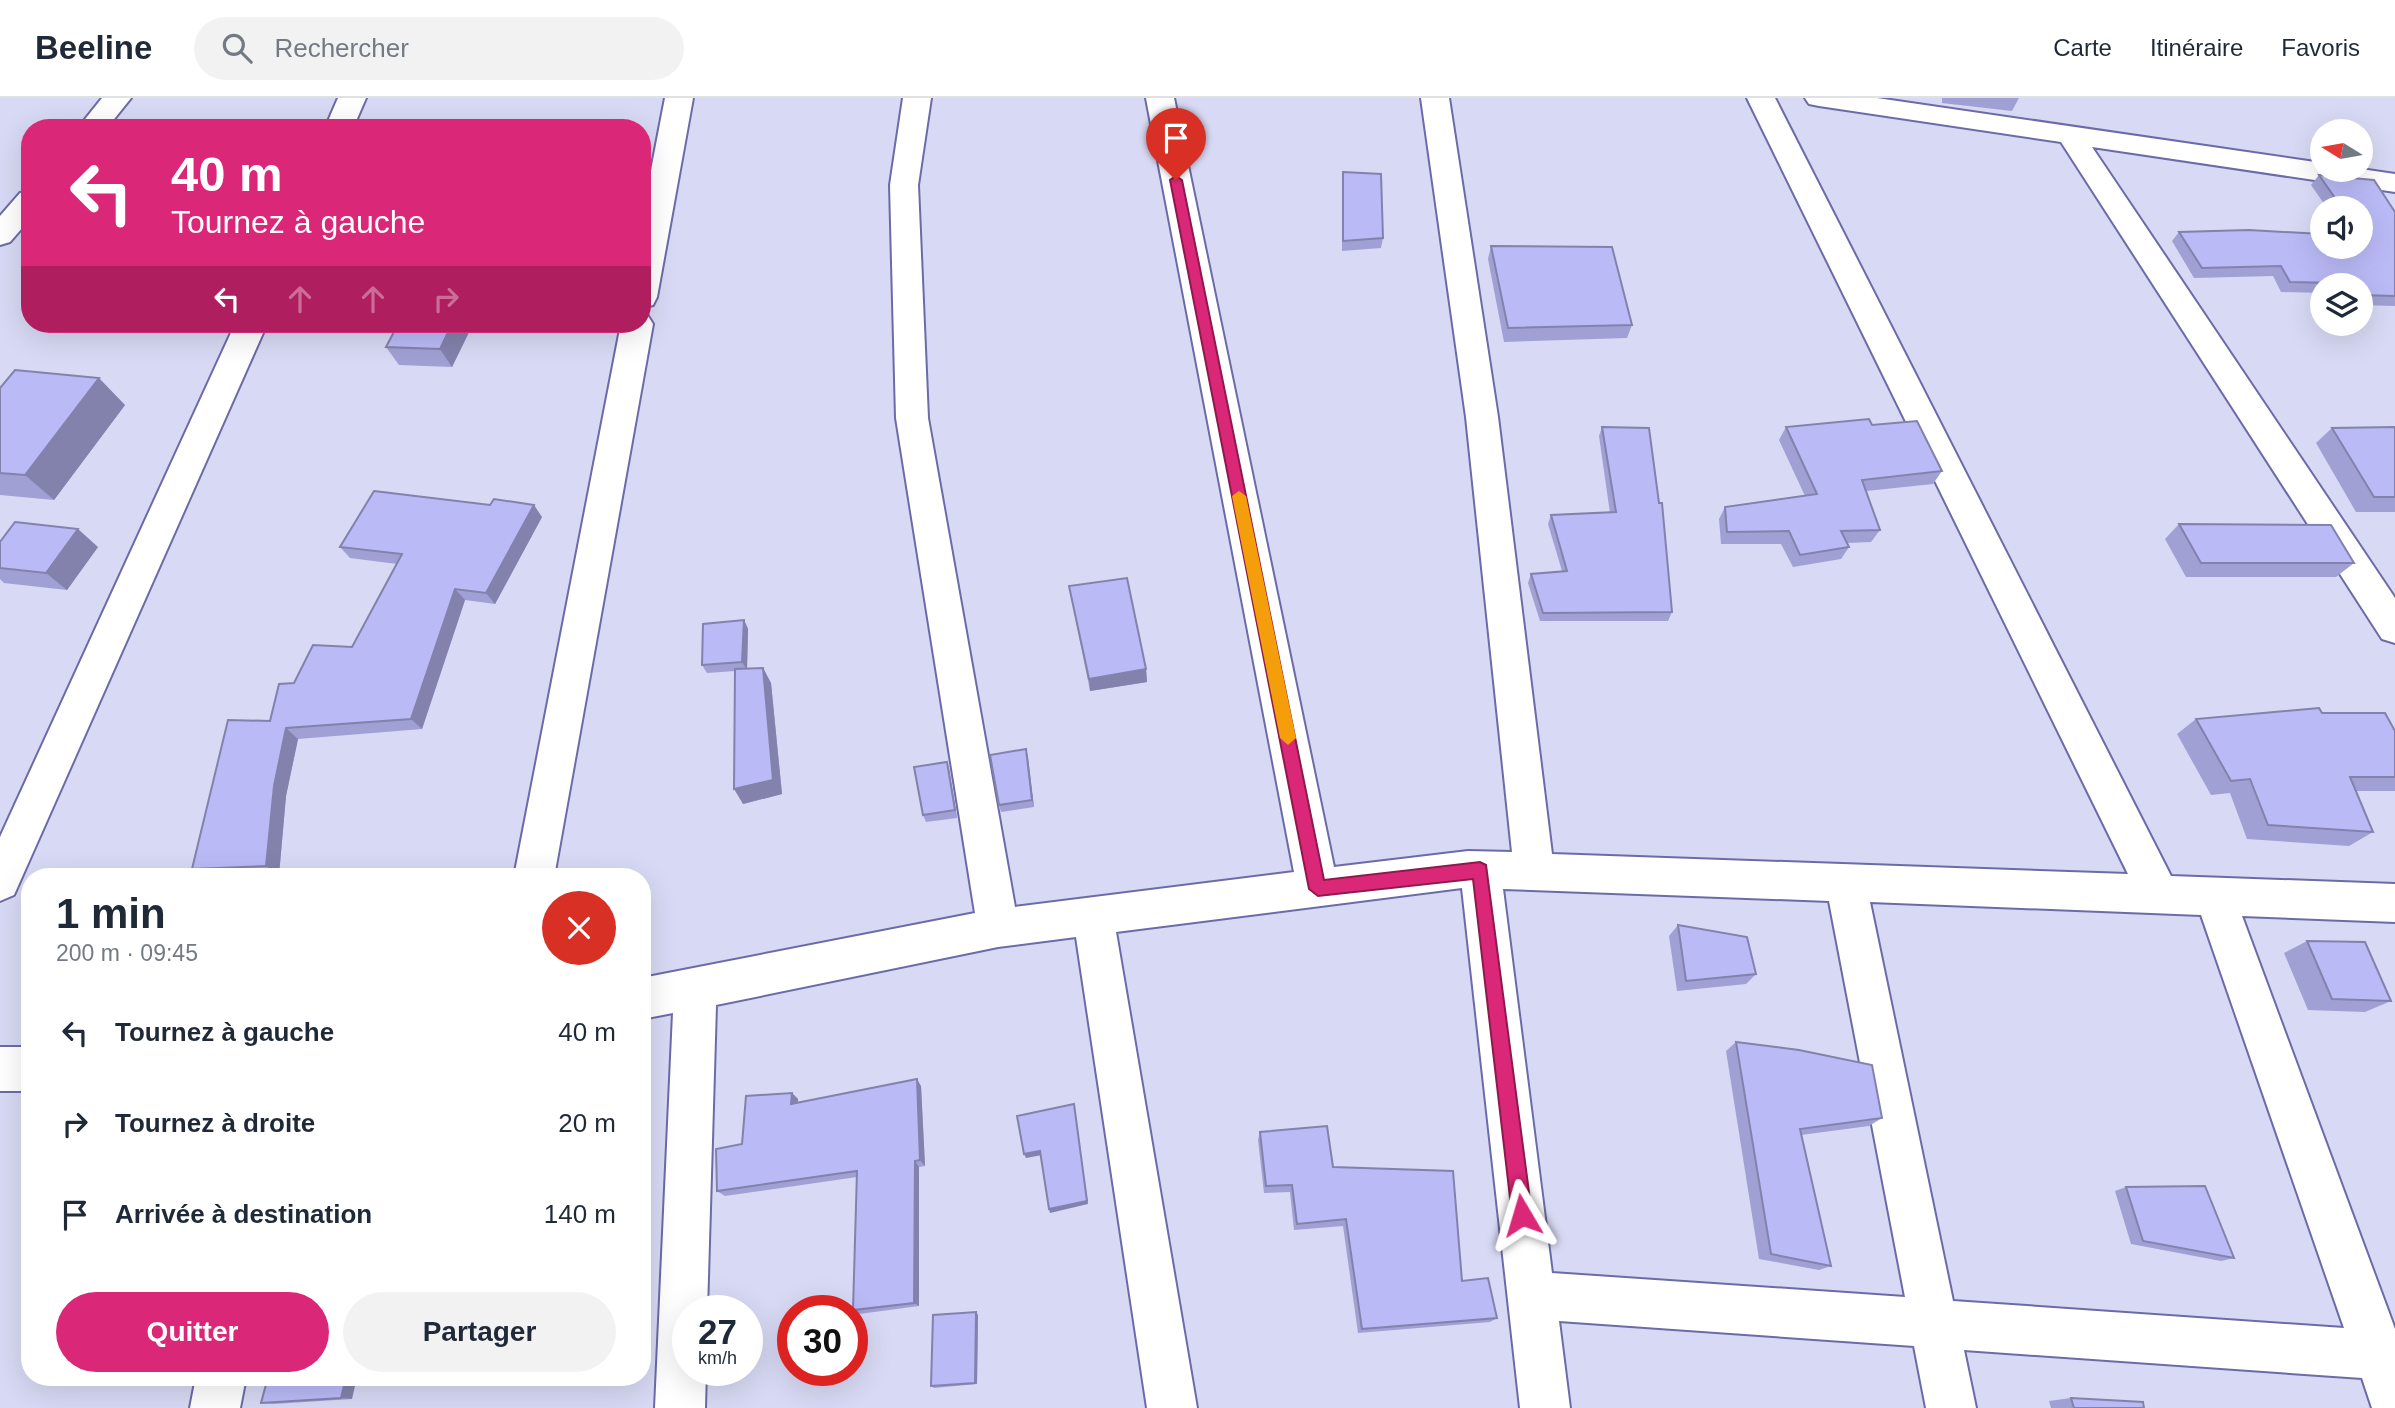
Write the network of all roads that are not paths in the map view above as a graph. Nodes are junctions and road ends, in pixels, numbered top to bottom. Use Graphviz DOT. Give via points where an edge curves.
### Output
graph roads {
  1 [pos="117,98"];
  2 [pos="352,98"];
  3 [pos="679,98"];
  4 [pos="917,98"];
  5 [pos="1160,98"];
  6 [pos="1435,98"];
  7 [pos="1761,98"];
  8 [pos="1819,98"];
  9 [pos="2018,98"];
  10 [pos="100,119"];
  11 [pos="343,119"];
  12 [pos="2021,128"];
  13 [pos="2070,135"];
  14 [pos="2395,183"];
  15 [pos="21,210"];
  16 [pos="0,235"];
  17 [pos="651,249"];
  18 [pos="247,333"];
  19 [pos="635,333"];
  20 [pos="2395,628"];
  21 [pos="536,868"];
  22 [pos="1480,870"];
  23 [pos="1534,872"];
  24 [pos="0,882"];
  25 [pos="1846,884"];
  26 [pos="1318,889"];
  27 [pos="2159,894"];
  28 [pos="2215,897"];
  29 [pos="2395,903"];
  30 [pos="1093,916"];
  31 [pos="998,928"];
  32 [pos="695,988"];
  33 [pos="651,997"];
  34 [pos="0,1069"];
  35 [pos="21,1069"];
  36 [pos="1532,1295"];
  37 [pos="1935,1323"];
  38 [pos="2386,1354"];
  39 [pos="219,1386"];
  40 [pos="2395,1403"];
  41 [pos="215,1408"];
  42 [pos="680,1408"];
  43 [pos="1172,1408"];
  44 [pos="1545,1408"];
  45 [pos="1951,1408"];
  1 -- 10 [label="street"];
  2 -- 11 [label="street"];
  3 -- 17 [label="street"];
  4 -- 31 [label="street" via="904,185 912,418"];
  5 -- 26 [label="street"];
  6 -- 23 [label="street" via="1482,417"];
  7 -- 27 [label="street"];
  8 -- 12 [label="street"];
  9 -- 12 [label="street"];
  12 -- 13 [label="street"];
  13 -- 14 [label="street"];
  13 -- 20 [label="street"];
  15 -- 16 [label="street"];
  18 -- 24 [label="street"];
  19 -- 21 [label="street"];
  22 -- 23 [label="street"];
  22 -- 26 [label="street"];
  22 -- 36 [label="street"];
  23 -- 25 [label="street"];
  25 -- 27 [label="street"];
  25 -- 37 [label="street"];
  26 -- 30 [label="street"];
  27 -- 28 [label="street"];
  28 -- 29 [label="street"];
  28 -- 38 [label="street"];
  30 -- 31 [label="street"];
  30 -- 43 [label="street"];
  31 -- 32 [label="street"];
  32 -- 33 [label="street"];
  32 -- 42 [label="street"];
  34 -- 35 [label="street"];
  36 -- 37 [label="street"];
  36 -- 44 [label="street"];
  37 -- 38 [label="street"];
  37 -- 45 [label="street"];
  38 -- 40 [label="street"];
  39 -- 41 [label="street"];
}
